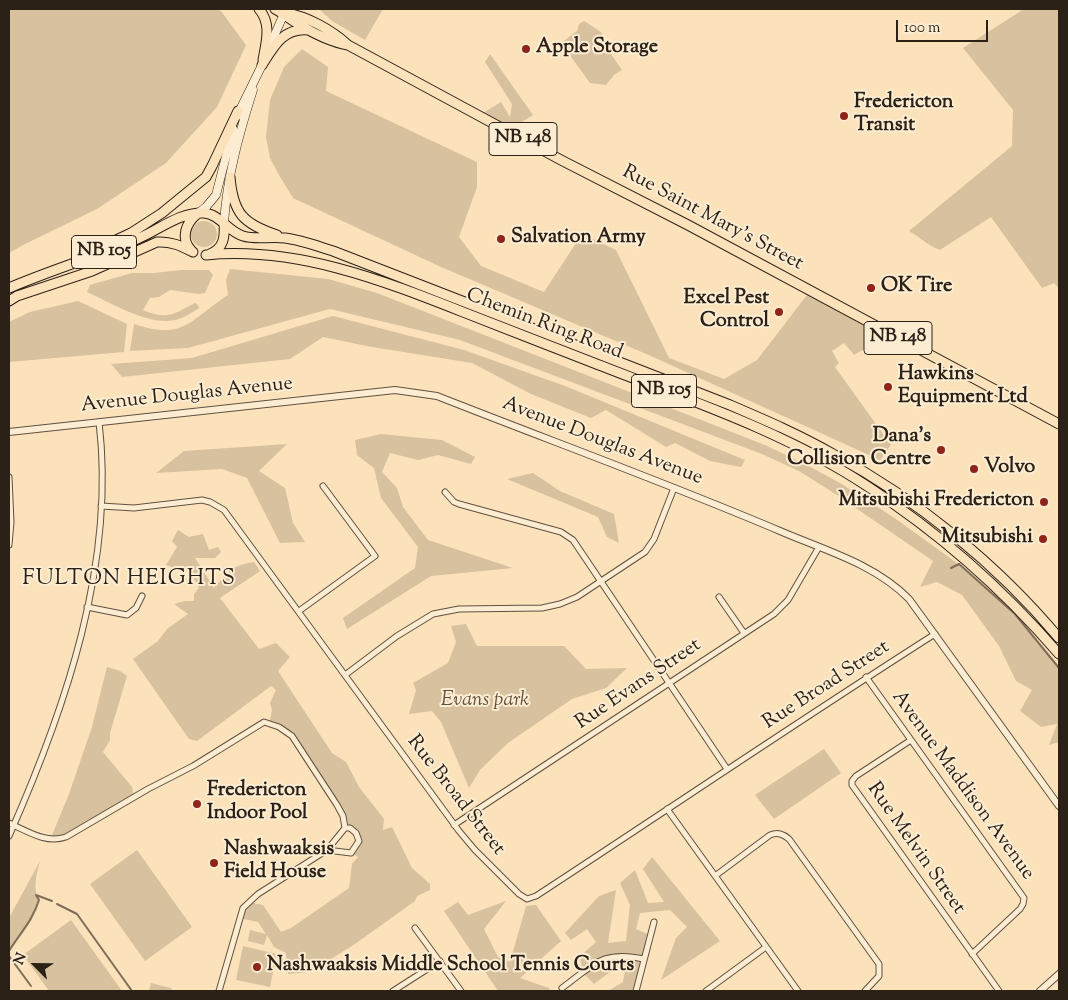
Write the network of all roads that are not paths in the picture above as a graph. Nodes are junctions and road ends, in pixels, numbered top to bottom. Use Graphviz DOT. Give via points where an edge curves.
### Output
graph roads {
  1 [pos="259,9"];
  2 [pos="275,9"];
  3 [pos="301,9"];
  4 [pos="286,11"];
  5 [pos="312,27"];
  6 [pos="262,65"];
  7 [pos="238,111"];
  8 [pos="230,177"];
  9 [pos="197,214"];
  10 [pos="224,223"];
  11 [pos="284,238"];
  12 [pos="194,252"];
  13 [pos="206,255"];
  14 [pos="40,275"];
  15 [pos="9,288"];
  16 [pos="9,301"];
  17 [pos="99,422"];
  18 [pos="1059,424"];
  19 [pos="9,432"];
  20 [pos="9,477"];
  21 [pos="323,486"];
  22 [pos="674,488"];
  23 [pos="444,492"];
  24 [pos="102,506"];
  25 [pos="9,545"];
  26 [pos="819,548"];
  27 [pos="602,581"];
  28 [pos="142,596"];
  29 [pos="719,596"];
  30 [pos="87,607"];
  31 [pos="299,611"];
  32 [pos="744,633"];
  33 [pos="935,634"];
  34 [pos="1059,638"];
  35 [pos="1059,654"];
  36 [pos="345,676"];
  37 [pos="866,677"];
  38 [pos="669,683"];
  39 [pos="911,740"];
  40 [pos="726,769"];
  41 [pos="1059,806"];
  42 [pos="667,809"];
  43 [pos="11,824"];
  44 [pos="454,825"];
  45 [pos="345,828"];
  46 [pos="9,836"];
  47 [pos="327,850"];
  48 [pos="715,876"];
  49 [pos="654,922"];
  50 [pos="415,928"];
  51 [pos="766,947"];
  52 [pos="972,954"];
  53 [pos="644,959"];
  54 [pos="440,962"];
  55 [pos="1059,974"];
  56 [pos="562,988"];
  57 [pos="219,991"];
  58 [pos="393,991"];
  59 [pos="461,991"];
  60 [pos="636,991"];
  61 [pos="706,991"];
  62 [pos="798,991"];
  63 [pos="864,991"];
  64 [pos="999,991"];
  65 [pos="1040,991"];
  1 -- 6 [label="main road" via="268,26"];
  2 -- 4 [label="main road, Rue Saint Mary's Street / NB 148"];
  3 -- 5 [label="main road"];
  4 -- 5 [label="main road, Rue Saint Mary's Street / NB 148" via="294,22"];
  4 -- 6 [label="main road"];
  5 -- 6 [label="main road" via="286,35"];
  5 -- 18 [label="main road, Rue Saint Mary's Street / NB 148" via="334,42 348,45"];
  6 -- 7 [label="main road"];
  6 -- 8 [label="main road" via="238,139"];
  7 -- 9 [label="main road" via="216,196"];
  7 -- 14 [label="main road" via="206,177 186,194 131,233"];
  8 -- 10 [label="main road"];
  8 -- 11 [label="main road" via="234,204 240,215 260,230"];
  9 -- 10 [label="main road" via="209,214"];
  9 -- 12 [label="main road" via="188,222 185,236"];
  9 -- 14 [label="main road, NB 105" via="183,216 139,239"];
  10 -- 11 [label="main road, Chemin Ring Road / NB 105" via="233,232 244,236"];
  10 -- 13 [label="main road" via="222,245"];
  11 -- 34 [label="main road, Chemin Ring Road / NB 105" via="333,251 730,405 832,453 934,519 1010,585"];
  12 -- 13 [label="main road"];
  12 -- 16 [label="main road, NB 105" via="166,241 157,242 92,271"];
  13 -- 35 [label="main road, Chemin Ring Road / NB 105" via="240,254 300,260 375,279 691,401 783,440 866,485 925,526 1004,594"];
  14 -- 15 [label="main road, NB 105"];
  17 -- 19 [label="street, Avenue Douglas Avenue"];
  17 -- 22 [label="street, Avenue Douglas Avenue" via="310,398 395,390 414,392 437,396"];
  17 -- 24 [label="street"];
  20 -- 25 [label="street"];
  21 -- 31 [label="street" via="375,556"];
  22 -- 26 [label="street, Avenue Douglas Avenue"];
  22 -- 27 [label="street" via="650,546 638,558"];
  23 -- 27 [label="street" via="459,504 567,536 577,544"];
  24 -- 30 [label="street"];
  24 -- 31 [label="street, Rue Broad Street" via="134,508 202,500 217,505 230,516"];
  26 -- 32 [label="street, Rue Evans Street" via="788,600 774,614"];
  26 -- 33 [label="street, Avenue Douglas Avenue" via="888,580 909,599"];
  27 -- 36 [label="street" via="576,597 542,608 467,608 433,614 397,636"];
  27 -- 38 [label="street"];
  28 -- 30 [label="street" via="136,608 127,615"];
  29 -- 32 [label="street"];
  30 -- 43 [label="street" via="50,740"];
  31 -- 36 [label="street, Rue Broad Street"];
  32 -- 38 [label="street, Rue Evans Street"];
  33 -- 37 [label="street, Rue Broad Street"];
  33 -- 41 [label="street, Avenue Douglas Avenue"];
  36 -- 44 [label="street, Rue Broad Street"];
  37 -- 39 [label="street, Avenue Maddison Avenue"];
  37 -- 40 [label="street, Rue Broad Street"];
  38 -- 40 [label="street"];
  38 -- 44 [label="street, Rue Evans Street"];
  39 -- 52 [label="street, Avenue Maddison Avenue" via="1024,898 1020,909"];
  39 -- 52 [label="street, Rue Melvin Street" via="856,776 852,785"];
  40 -- 42 [label="street, Rue Broad Street"];
  42 -- 44 [label="street, Rue Broad Street" via="527,899 498,874"];
  42 -- 48 [label="street"];
  43 -- 45 [label="street" via="50,840 66,837 264,722 292,736 337,805"];
  43 -- 46 [label="street"];
  45 -- 47 [label="street"];
  45 -- 47 [label="street" via="356,832 359,841 351,853"];
  47 -- 57 [label="street" via="258,894 242,908"];
  48 -- 51 [label="street"];
  48 -- 63 [label="street" via="770,835 783,834 879,964 879,976"];
  49 -- 53 [label="street"];
  50 -- 54 [label="street"];
  51 -- 61 [label="street"];
  51 -- 62 [label="street"];
  52 -- 64 [label="street, Rue Melvin Street"];
  53 -- 56 [label="street" via="626,955 608,957"];
  53 -- 60 [label="street"];
  54 -- 58 [label="street"];
  54 -- 59 [label="street"];
  55 -- 65 [label="street"];
}
